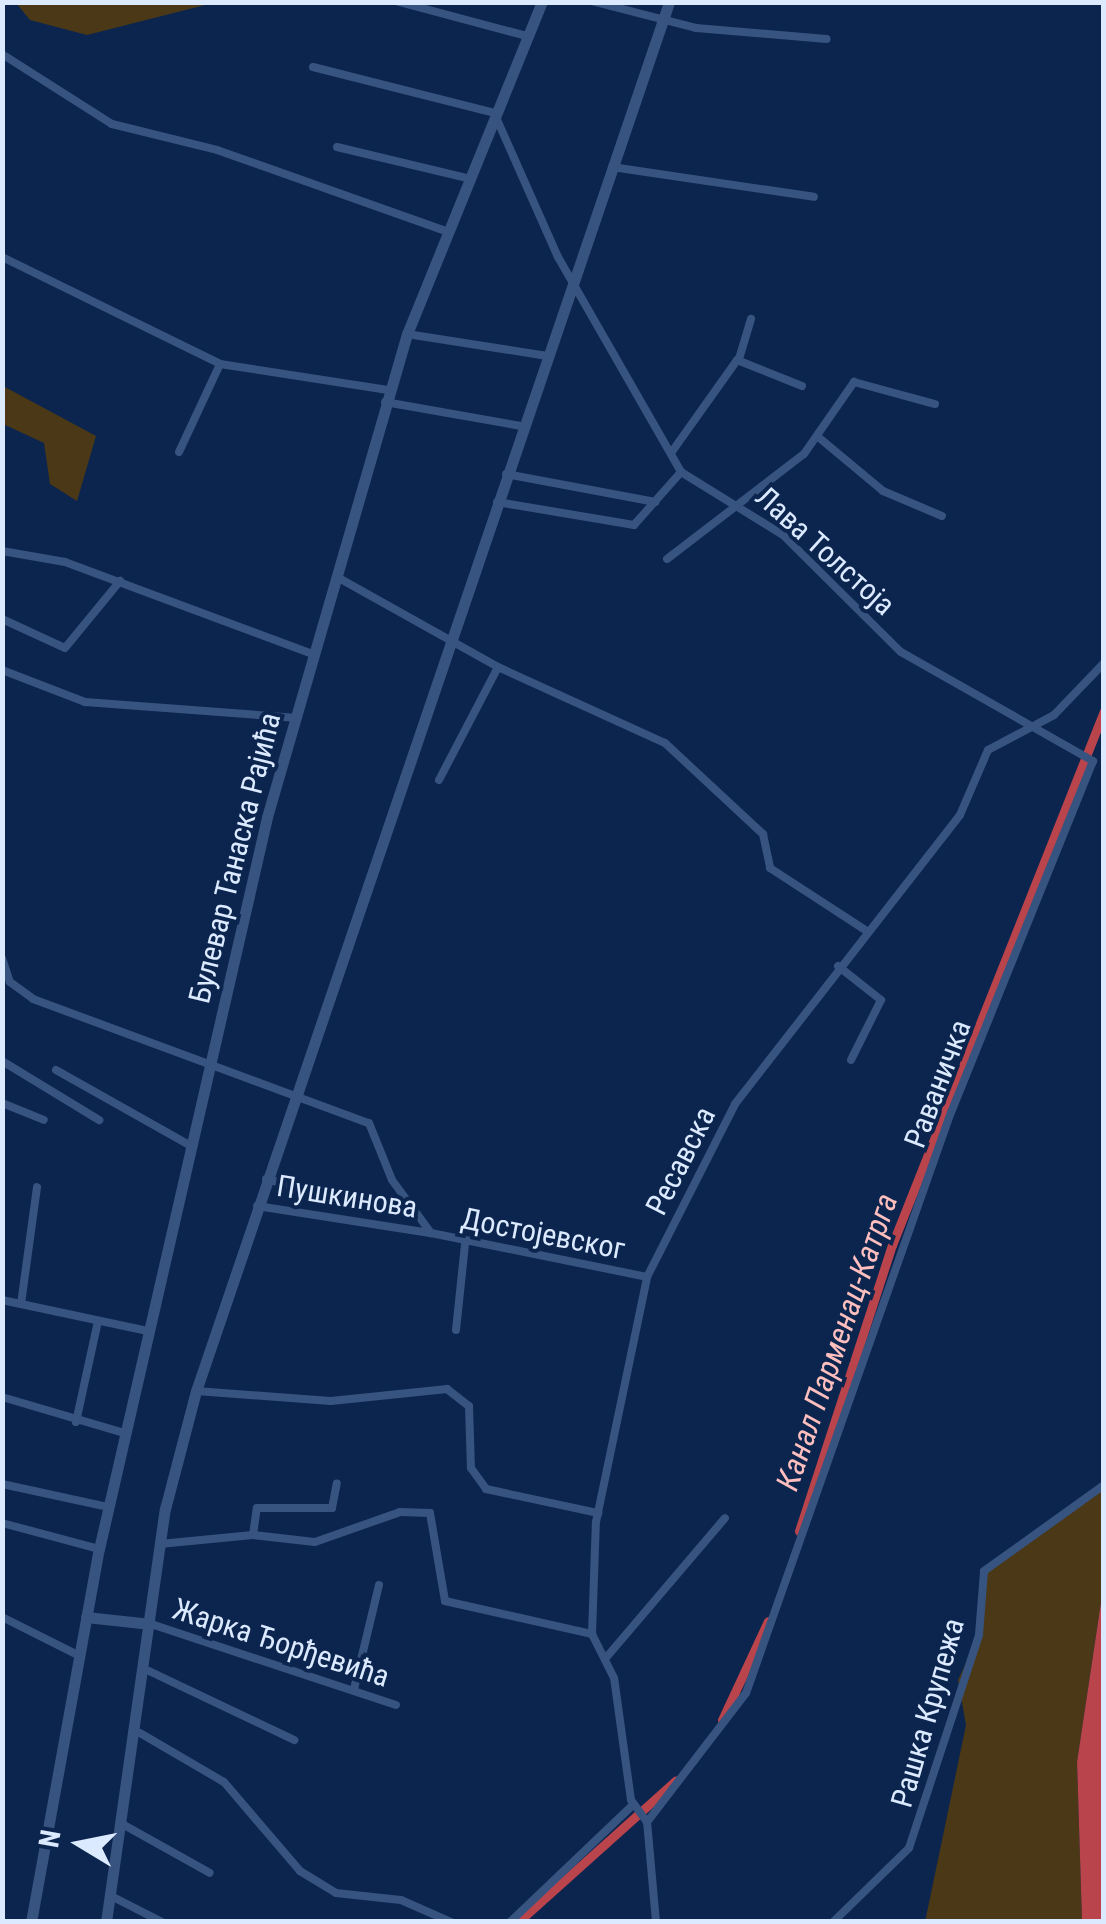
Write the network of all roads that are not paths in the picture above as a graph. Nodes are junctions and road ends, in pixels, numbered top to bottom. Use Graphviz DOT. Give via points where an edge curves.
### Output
graph roads {
  1 [pos="399,2"];
  2 [pos="542,2"];
  3 [pos="595,2"];
  4 [pos="670,2"];
  5 [pos="663,21"];
  6 [pos="527,36"];
  7 [pos="827,39"];
  8 [pos="2,54"];
  9 [pos="314,67"];
  10 [pos="495,114"];
  11 [pos="337,147"];
  12 [pos="612,167"];
  13 [pos="467,178"];
  14 [pos="814,197"];
  15 [pos="446,231"];
  16 [pos="2,256"];
  17 [pos="574,274"];
  18 [pos="751,319"];
  19 [pos="407,334"];
  20 [pos="546,356"];
  21 [pos="739,360"];
  22 [pos="220,364"];
  23 [pos="802,386"];
  24 [pos="387,396"];
  25 [pos="935,404"];
  26 [pos="522,426"];
  27 [pos="817,436"];
  28 [pos="179,452"];
  29 [pos="671,453"];
  30 [pos="681,472"];
  31 [pos="506,474"];
  32 [pos="739,500"];
  33 [pos="497,502"];
  34 [pos="656,502"];
  35 [pos="942,516"];
  36 [pos="2,551"];
  37 [pos="667,559"];
  38 [pos="337,578"];
  39 [pos="120,581"];
  40 [pos="2,618"];
  41 [pos="449,640"];
  42 [pos="314,655"];
  43 [pos="1104,663"];
  44 [pos="498,667"];
  45 [pos="2,670"];
  46 [pos="296,718"];
  47 [pos="1022,725"];
  48 [pos="439,780"];
  49 [pos="866,930"];
  50 [pos="2,958"];
  51 [pos="838,966"];
  52 [pos="6,983"];
  53 [pos="850,1060"];
  54 [pos="2,1062"];
  55 [pos="210,1064"];
  56 [pos="56,1070"];
  57 [pos="292,1097"];
  58 [pos="2,1103"];
  59 [pos="44,1120"];
  60 [pos="99,1120"];
  61 [pos="191,1146"];
  62 [pos="266,1179"];
  63 [pos="37,1187"];
  64 [pos="257,1206"];
  65 [pos="383,1208"];
  66 [pos="431,1233"];
  67 [pos="465,1244"];
  68 [pos="648,1277"];
  69 [pos="2,1300"];
  70 [pos="21,1304"];
  71 [pos="98,1321"];
  72 [pos="456,1330"];
  73 [pos="148,1332"];
  74 [pos="196,1392"];
  75 [pos="2,1396"];
  76 [pos="76,1422"];
  77 [pos="124,1433"];
  78 [pos="337,1483"];
  79 [pos="2,1484"];
  80 [pos="1104,1486"];
  81 [pos="108,1506"];
  82 [pos="598,1513"];
  83 [pos="725,1518"];
  84 [pos="2,1524"];
  85 [pos="253,1535"];
  86 [pos="160,1544"];
  87 [pos="99,1549"];
  88 [pos="379,1585"];
  89 [pos="2,1617"];
  90 [pos="86,1617"];
  91 [pos="151,1624"];
  92 [pos="592,1634"];
  93 [pos="78,1655"];
  94 [pos="606,1659"];
  95 [pos="149,1671"];
  96 [pos="354,1689"];
  97 [pos="396,1705"];
  98 [pos="140,1733"];
  99 [pos="294,1740"];
  100 [pos="640,1814"];
  101 [pos="124,1825"];
  102 [pos="210,1873"];
  103 [pos="111,1896"];
  104 [pos="31,1922"];
  105 [pos="106,1922"];
  106 [pos="162,1922"];
  107 [pos="451,1922"];
  108 [pos="510,1922"];
  109 [pos="656,1922"];
  110 [pos="833,1922"];
  1 -- 6 [label="street"];
  2 -- 6 [label="street, Булевар Танаска Рајића"];
  3 -- 5 [label="street"];
  4 -- 5 [label="street"];
  5 -- 7 [label="street"];
  5 -- 12 [label="street"];
  6 -- 10 [label="street, Булевар Танаска Рајића"];
  8 -- 15 [label="street" via="112,124 217,150"];
  9 -- 10 [label="street"];
  10 -- 13 [label="street, Булевар Танаска Рајића"];
  10 -- 17 [label="street"];
  11 -- 13 [label="street"];
  12 -- 14 [label="street"];
  12 -- 17 [label="street"];
  13 -- 15 [label="street, Булевар Танаска Рајића"];
  15 -- 19 [label="street, Булевар Танаска Рајића"];
  16 -- 22 [label="street"];
  17 -- 20 [label="street"];
  17 -- 29 [label="street"];
  18 -- 21 [label="street"];
  19 -- 20 [label="street"];
  19 -- 24 [label="street, Булевар Танаска Рајића"];
  20 -- 26 [label="street"];
  21 -- 23 [label="street"];
  21 -- 29 [label="street"];
  22 -- 24 [label="street"];
  22 -- 28 [label="street"];
  24 -- 26 [label="street"];
  24 -- 38 [label="street, Булевар Танаска Рајића"];
  25 -- 27 [label="street" via="854,382"];
  26 -- 31 [label="street"];
  27 -- 32 [label="street"];
  27 -- 35 [label="street" via="883,491"];
  29 -- 30 [label="street"];
  30 -- 32 [label="street, Лава Толстоја"];
  30 -- 34 [label="street"];
  31 -- 33 [label="street"];
  31 -- 34 [label="street"];
  32 -- 37 [label="street"];
  32 -- 47 [label="street, Лава Толстоја" via="901,652"];
  33 -- 34 [label="street" via="634,525"];
  33 -- 41 [label="street"];
  36 -- 39 [label="street"];
  38 -- 41 [label="street"];
  38 -- 42 [label="street, Булевар Танаска Рајића"];
  39 -- 40 [label="street" via="65,648"];
  39 -- 42 [label="street"];
  41 -- 44 [label="street"];
  41 -- 57 [label="street"];
  42 -- 46 [label="street, Булевар Танаска Рајића"];
  43 -- 47 [label="street, Ресавска" via="1054,714"];
  44 -- 48 [label="street"];
  44 -- 49 [label="street" via="666,743 764,834 770,868"];
  45 -- 46 [label="street" via="86,702"];
  46 -- 55 [label="street, Булевар Танаска Рајића"];
  47 -- 49 [label="street, Ресавска" via="988,750 960,815"];
  47 -- 100 [label="street, Раваничка" via="1088,752 1092,769 950,1112 746,1693"];
  49 -- 51 [label="street, Ресавска"];
  50 -- 52 [label="street"];
  51 -- 53 [label="street" via="881,1000"];
  51 -- 68 [label="street, Ресавска" via="735,1104"];
  52 -- 55 [label="street, Достојевског"];
  54 -- 60 [label="street"];
  55 -- 57 [label="street, Достојевског"];
  55 -- 61 [label="street, Булевар Танаска Рајића"];
  56 -- 61 [label="street"];
  57 -- 62 [label="street"];
  57 -- 66 [label="street, Достојевског" via="376,1129 392,1180"];
  58 -- 59 [label="street"];
  61 -- 73 [label="street, Булевар Танаска Рајића"];
  62 -- 64 [label="street"];
  62 -- 65 [label="street"];
  63 -- 70 [label="street"];
  64 -- 66 [label="street, Пушкинова"];
  64 -- 74 [label="street"];
  66 -- 67 [label="street, Достојевског"];
  67 -- 68 [label="street, Достојевског"];
  67 -- 72 [label="street"];
  68 -- 82 [label="street, Ресавска"];
  69 -- 70 [label="street"];
  70 -- 71 [label="street"];
  71 -- 73 [label="street"];
  71 -- 76 [label="street"];
  73 -- 77 [label="street, Булевар Танаска Рајића"];
  74 -- 82 [label="street" via="331,1401 448,1390 469,1406 471,1468 486,1489"];
  74 -- 86 [label="street"];
  75 -- 76 [label="street"];
  76 -- 77 [label="street"];
  77 -- 81 [label="street, Булевар Танаска Рајића"];
  78 -- 85 [label="street" via="332,1508 256,1508"];
  79 -- 81 [label="street"];
  80 -- 110 [label="street, Рашка Крупежа" via="984,1571 979,1635 909,1848"];
  81 -- 87 [label="street, Булевар Танаска Рајића"];
  82 -- 92 [label="street, Ресавска"];
  83 -- 94 [label="street"];
  84 -- 87 [label="street"];
  85 -- 86 [label="street"];
  85 -- 92 [label="street" via="315,1542 400,1512 430,1514 445,1601"];
  86 -- 91 [label="street"];
  87 -- 90 [label="street, Булевар Танаска Рајића"];
  88 -- 96 [label="street"];
  89 -- 93 [label="street"];
  90 -- 91 [label="street"];
  90 -- 93 [label="street, Булевар Танаска Рајића"];
  91 -- 95 [label="street"];
  91 -- 96 [label="street, Жарка Ђорђевића"];
  92 -- 94 [label="street"];
  93 -- 104 [label="street, Булевар Танаска Рајића"];
  94 -- 100 [label="street"];
  95 -- 98 [label="street"];
  95 -- 99 [label="street"];
  96 -- 97 [label="street, Жарка Ђорђевића"];
  98 -- 101 [label="street"];
  98 -- 107 [label="street" via="224,1782 324,1886 401,1900"];
  100 -- 108 [label="street, Раваничка"];
  100 -- 109 [label="street"];
  101 -- 102 [label="street"];
  101 -- 103 [label="street"];
  103 -- 105 [label="street"];
  103 -- 106 [label="street"];
}
